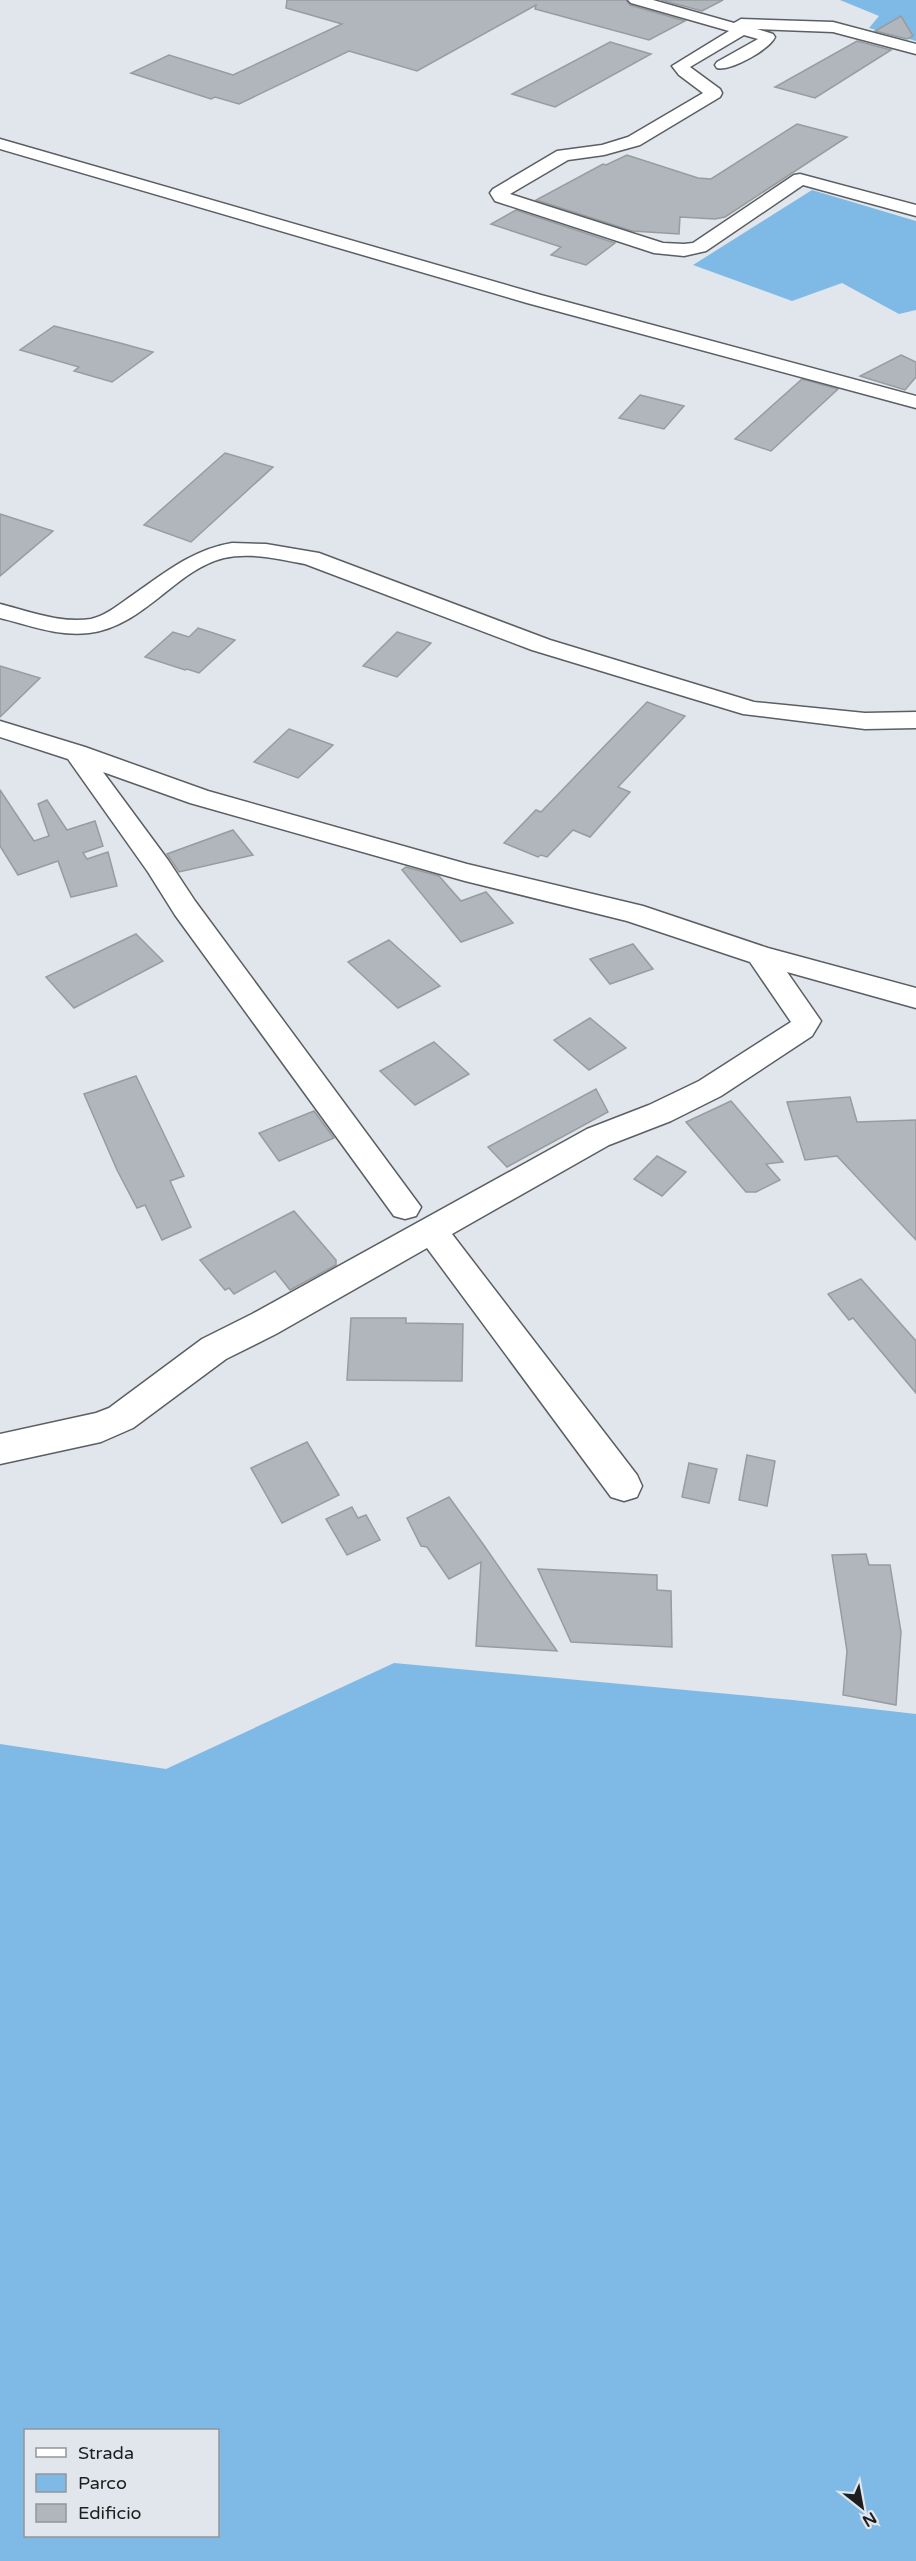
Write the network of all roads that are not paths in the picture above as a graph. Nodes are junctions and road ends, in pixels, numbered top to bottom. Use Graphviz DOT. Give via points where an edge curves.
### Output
graph roads {
  1 [pos="636,0"];
  2 [pos="724,24"];
  3 [pos="744,29"];
  4 [pos="916,49"];
  5 [pos="696,80"];
  6 [pos="0,144"];
  7 [pos="916,211"];
  8 [pos="916,402"];
  9 [pos="0,611"];
  10 [pos="916,720"];
  11 [pos="0,729"];
  12 [pos="76,753"];
  13 [pos="760,955"];
  14 [pos="916,998"];
  15 [pos="405,1207"];
  16 [pos="431,1230"];
  17 [pos="0,1449"];
  18 [pos="624,1486"];
  1 -- 2 [label="street"];
  2 -- 3 [label="street"];
  2 -- 4 [label="street" via="833,27"];
  3 -- 5 [label="street" via="680,66"];
  3 -- 5 [label="street" via="767,37 765,42"];
  5 -- 7 [label="street" via="714,93 623,146 563,155 499,193 501,197 661,249 684,250 699,247 800,178"];
  6 -- 8 [label="street" via="534,299"];
  9 -- 10 [label="street" via="66,626 90,626 115,619 191,566 218,553 247,549 277,552 311,558 541,645 752,709 865,721"];
  11 -- 12 [label="street"];
  12 -- 13 [label="street" via="199,797 465,872 633,913"];
  12 -- 15 [label="street"];
  13 -- 14 [label="street"];
  13 -- 16 [label="street" via="806,1021 802,1029 699,1094 598,1137"];
  16 -- 17 [label="street" via="214,1349 121,1418 101,1427"];
  16 -- 18 [label="street"];
}
